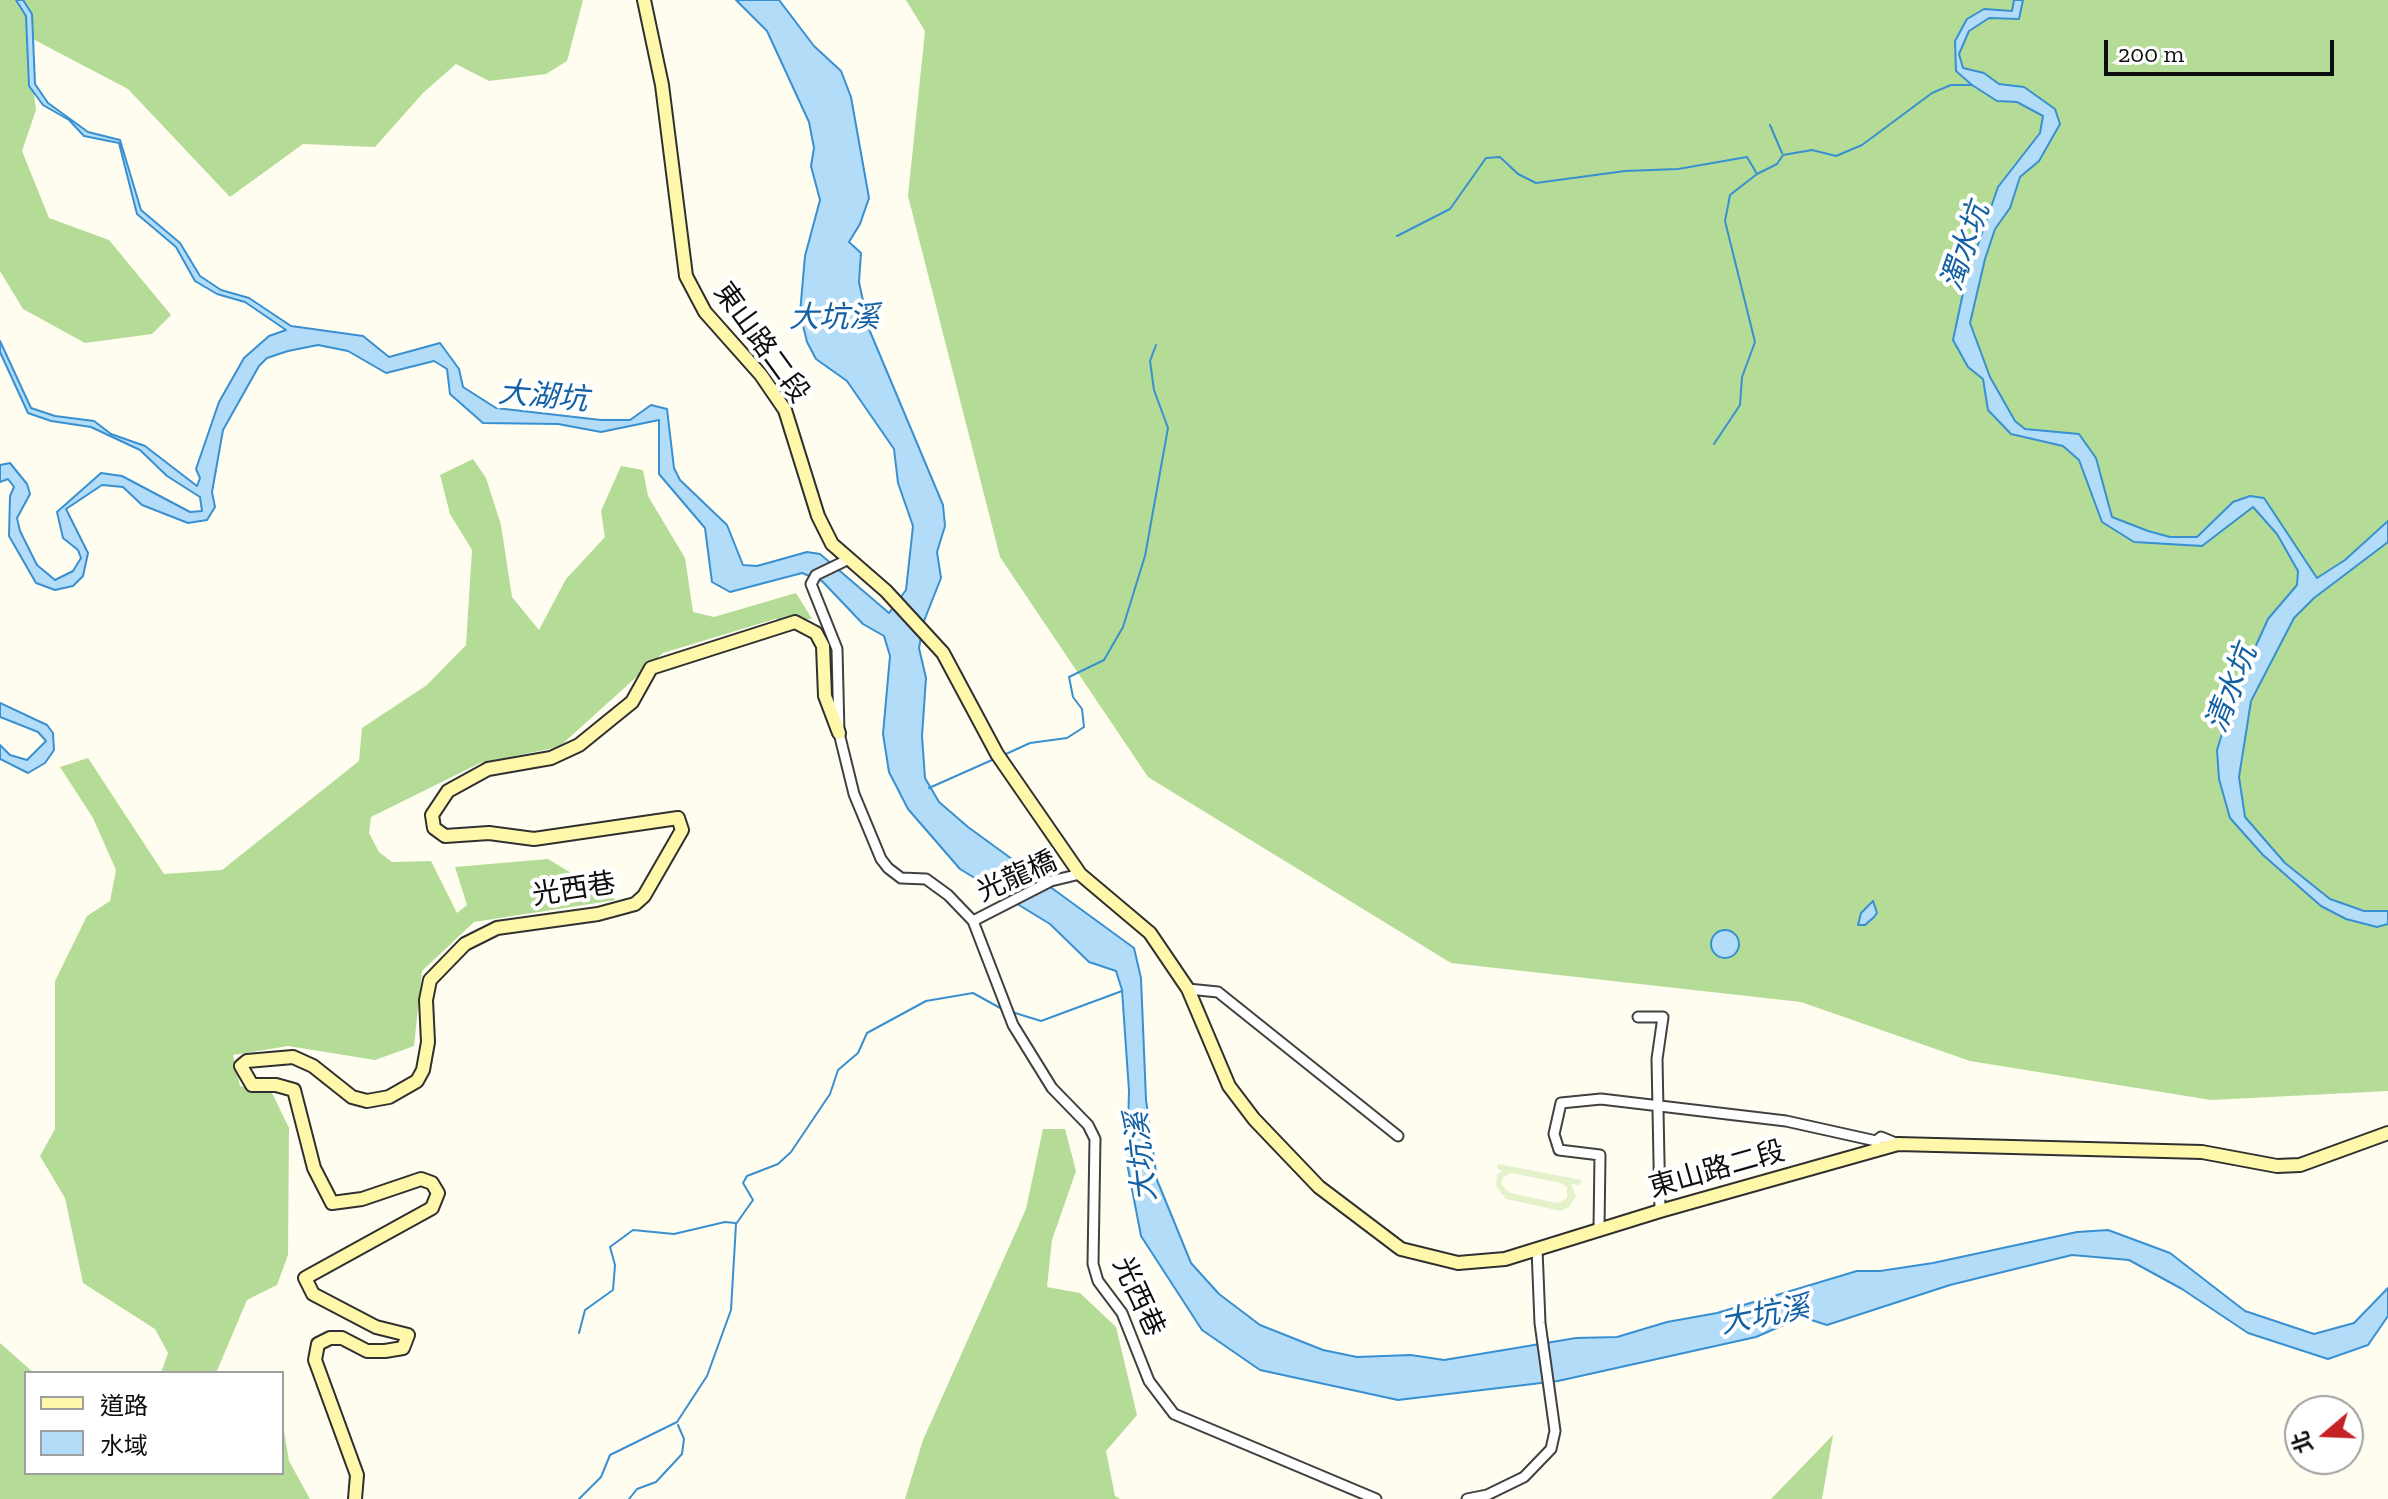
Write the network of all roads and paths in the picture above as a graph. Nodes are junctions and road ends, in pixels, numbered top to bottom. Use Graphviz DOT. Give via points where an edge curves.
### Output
graph roads {
  1 [pos="644,0"];
  2 [pos="847,560"];
  3 [pos="839,733"];
  4 [pos="1080,874"];
  5 [pos="973,921"];
  6 [pos="1188,989"];
  7 [pos="1638,1017"];
  8 [pos="1657,1106"];
  9 [pos="2388,1133"];
  10 [pos="1398,1136"];
  11 [pos="1898,1144"];
  12 [pos="1660,1211"];
  13 [pos="1599,1229"];
  14 [pos="1537,1249"];
  15 [pos="355,1499"];
  16 [pos="1376,1499"];
  17 [pos="1467,1499"];
  1 -- 2 [label="main road, 東山路二段" via="662,85 686,276 705,312 785,410 818,516"];
  2 -- 3 [label="street, 光西巷" via="816,575 811,584 837,649"];
  2 -- 4 [label="main road, 東山路二段" via="886,591 943,653 997,754"];
  3 -- 5 [label="street, 光西巷" via="854,794 881,859 901,878 926,879"];
  3 -- 15 [label="main road, 光西巷" via="825,696 823,646 805,626 783,623 651,668 632,702 579,745 551,758 488,769 448,791 432,815 434,828 445,836 489,833 534,839 678,818 682,830 635,904 497,928 465,944 445,962 428,989 423,1070 417,1081 389,1097 352,1097 293,1057 241,1066 252,1085 294,1090 314,1168 332,1203 421,1179 438,1193 432,1208 305,1278 313,1294 376,1327 408,1335 403,1348 385,1351 367,1351 342,1338 318,1344 315,1360 357,1475"];
  4 -- 5 [label="street, 光龍橋" via="1051,881"];
  4 -- 6 [label="main road, 東山路二段" via="1150,933"];
  5 -- 16 [label="street, 光西巷" via="1013,1025 1052,1088 1095,1139 1093,1264 1098,1281 1122,1313 1161,1401 1174,1414"];
  6 -- 10 [label="street" via="1218,992"];
  6 -- 14 [label="main road, 東山路二段" via="1229,1086 1296,1165 1363,1222 1401,1249 1458,1263 1480,1264"];
  7 -- 8 [label="street" via="1663,1017"];
  8 -- 11 [label="street" via="1786,1121"];
  8 -- 12 [label="street"];
  8 -- 13 [label="street" via="1601,1099 1561,1103 1554,1134 1559,1150 1600,1155"];
  9 -- 11 [label="main road, 東山路二段" via="2300,1165 2277,1166 2202,1152"];
  11 -- 12 [label="main road, 東山路二段"];
  12 -- 13 [label="main road, 東山路二段"];
  13 -- 14 [label="main road, 東山路二段"];
  14 -- 17 [label="street" via="1540,1323 1555,1431 1551,1449 1524,1477"];
}
